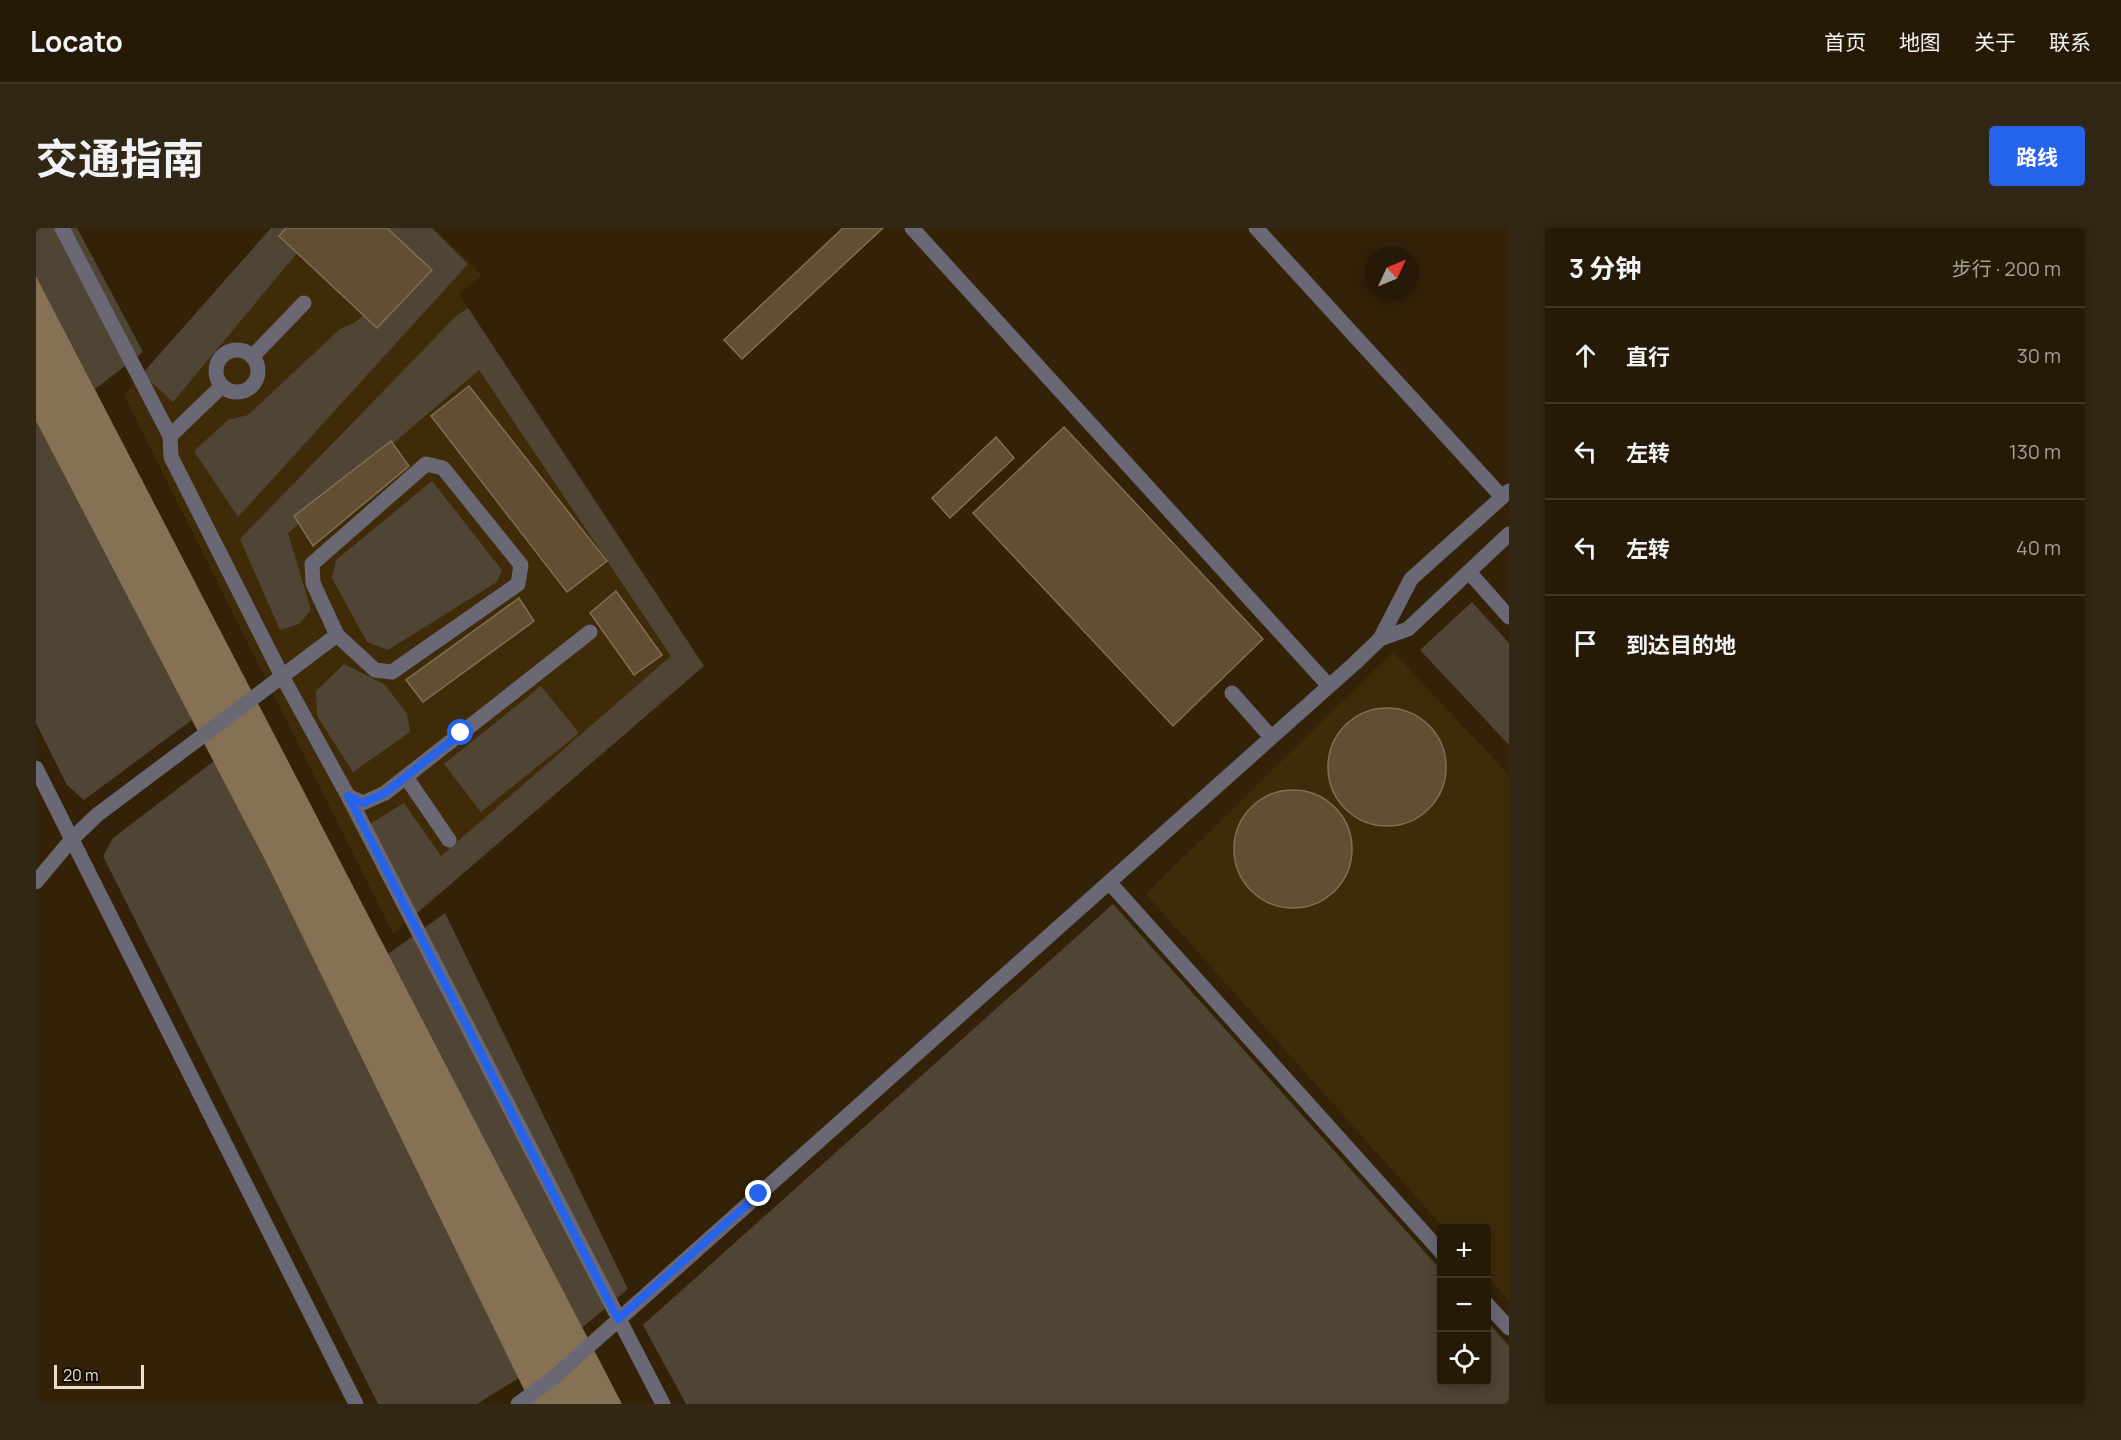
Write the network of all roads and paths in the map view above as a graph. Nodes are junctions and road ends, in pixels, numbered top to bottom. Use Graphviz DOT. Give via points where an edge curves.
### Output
graph roads {
  1 [pos="62,228"];
  2 [pos="912,228"];
  3 [pos="1256,228"];
  4 [pos="304,303"];
  5 [pos="252,357"];
  6 [pos="222,386"];
  7 [pos="170,436"];
  8 [pos="1505,494"];
  9 [pos="1509,534"];
  10 [pos="1469,572"];
  11 [pos="1509,617"];
  12 [pos="591,632"];
  13 [pos="337,635"];
  14 [pos="1380,639"];
  15 [pos="282,676"];
  16 [pos="1329,686"];
  17 [pos="1232,693"];
  18 [pos="1271,737"];
  19 [pos="36,768"];
  20 [pos="406,777"];
  21 [pos="348,796"];
  22 [pos="72,839"];
  23 [pos="448,840"];
  24 [pos="36,882"];
  25 [pos="1109,882"];
  26 [pos="1437,1247"];
  27 [pos="1491,1308"];
  28 [pos="618,1319"];
  29 [pos="1509,1328"];
  30 [pos="356,1404"];
  31 [pos="518,1404"];
  32 [pos="663,1404"];
  1 -- 7 [label="street"];
  2 -- 16 [label="street"];
  3 -- 8 [label="street"];
  4 -- 5 [label="street"];
  5 -- 6 [label="street" via="258,370 249,389 235,393"];
  5 -- 6 [label="street" via="240,350 221,356 216,375"];
  6 -- 7 [label="street"];
  7 -- 15 [label="street" via="171,457"];
  8 -- 14 [label="street" via="1411,579"];
  9 -- 10 [label="street"];
  10 -- 11 [label="street"];
  10 -- 14 [label="street" via="1408,629"];
  12 -- 20 [label="street"];
  13 -- 13 [label="street" via="312,583 312,564 426,464 443,468 521,565 518,584 392,672 375,670"];
  13 -- 15 [label="street"];
  14 -- 16 [label="street"];
  15 -- 21 [label="street"];
  15 -- 22 [label="street" via="97,815"];
  16 -- 18 [label="street"];
  17 -- 18 [label="street"];
  18 -- 25 [label="street"];
  19 -- 22 [label="street"];
  20 -- 21 [label="street" via="363,803"];
  20 -- 23 [label="street"];
  21 -- 28 [label="street"];
  22 -- 24 [label="street"];
  22 -- 30 [label="street"];
  25 -- 26 [label="street"];
  25 -- 28 [label="street"];
  27 -- 29 [label="street"];
  28 -- 31 [label="street"];
  28 -- 32 [label="street"];
}
